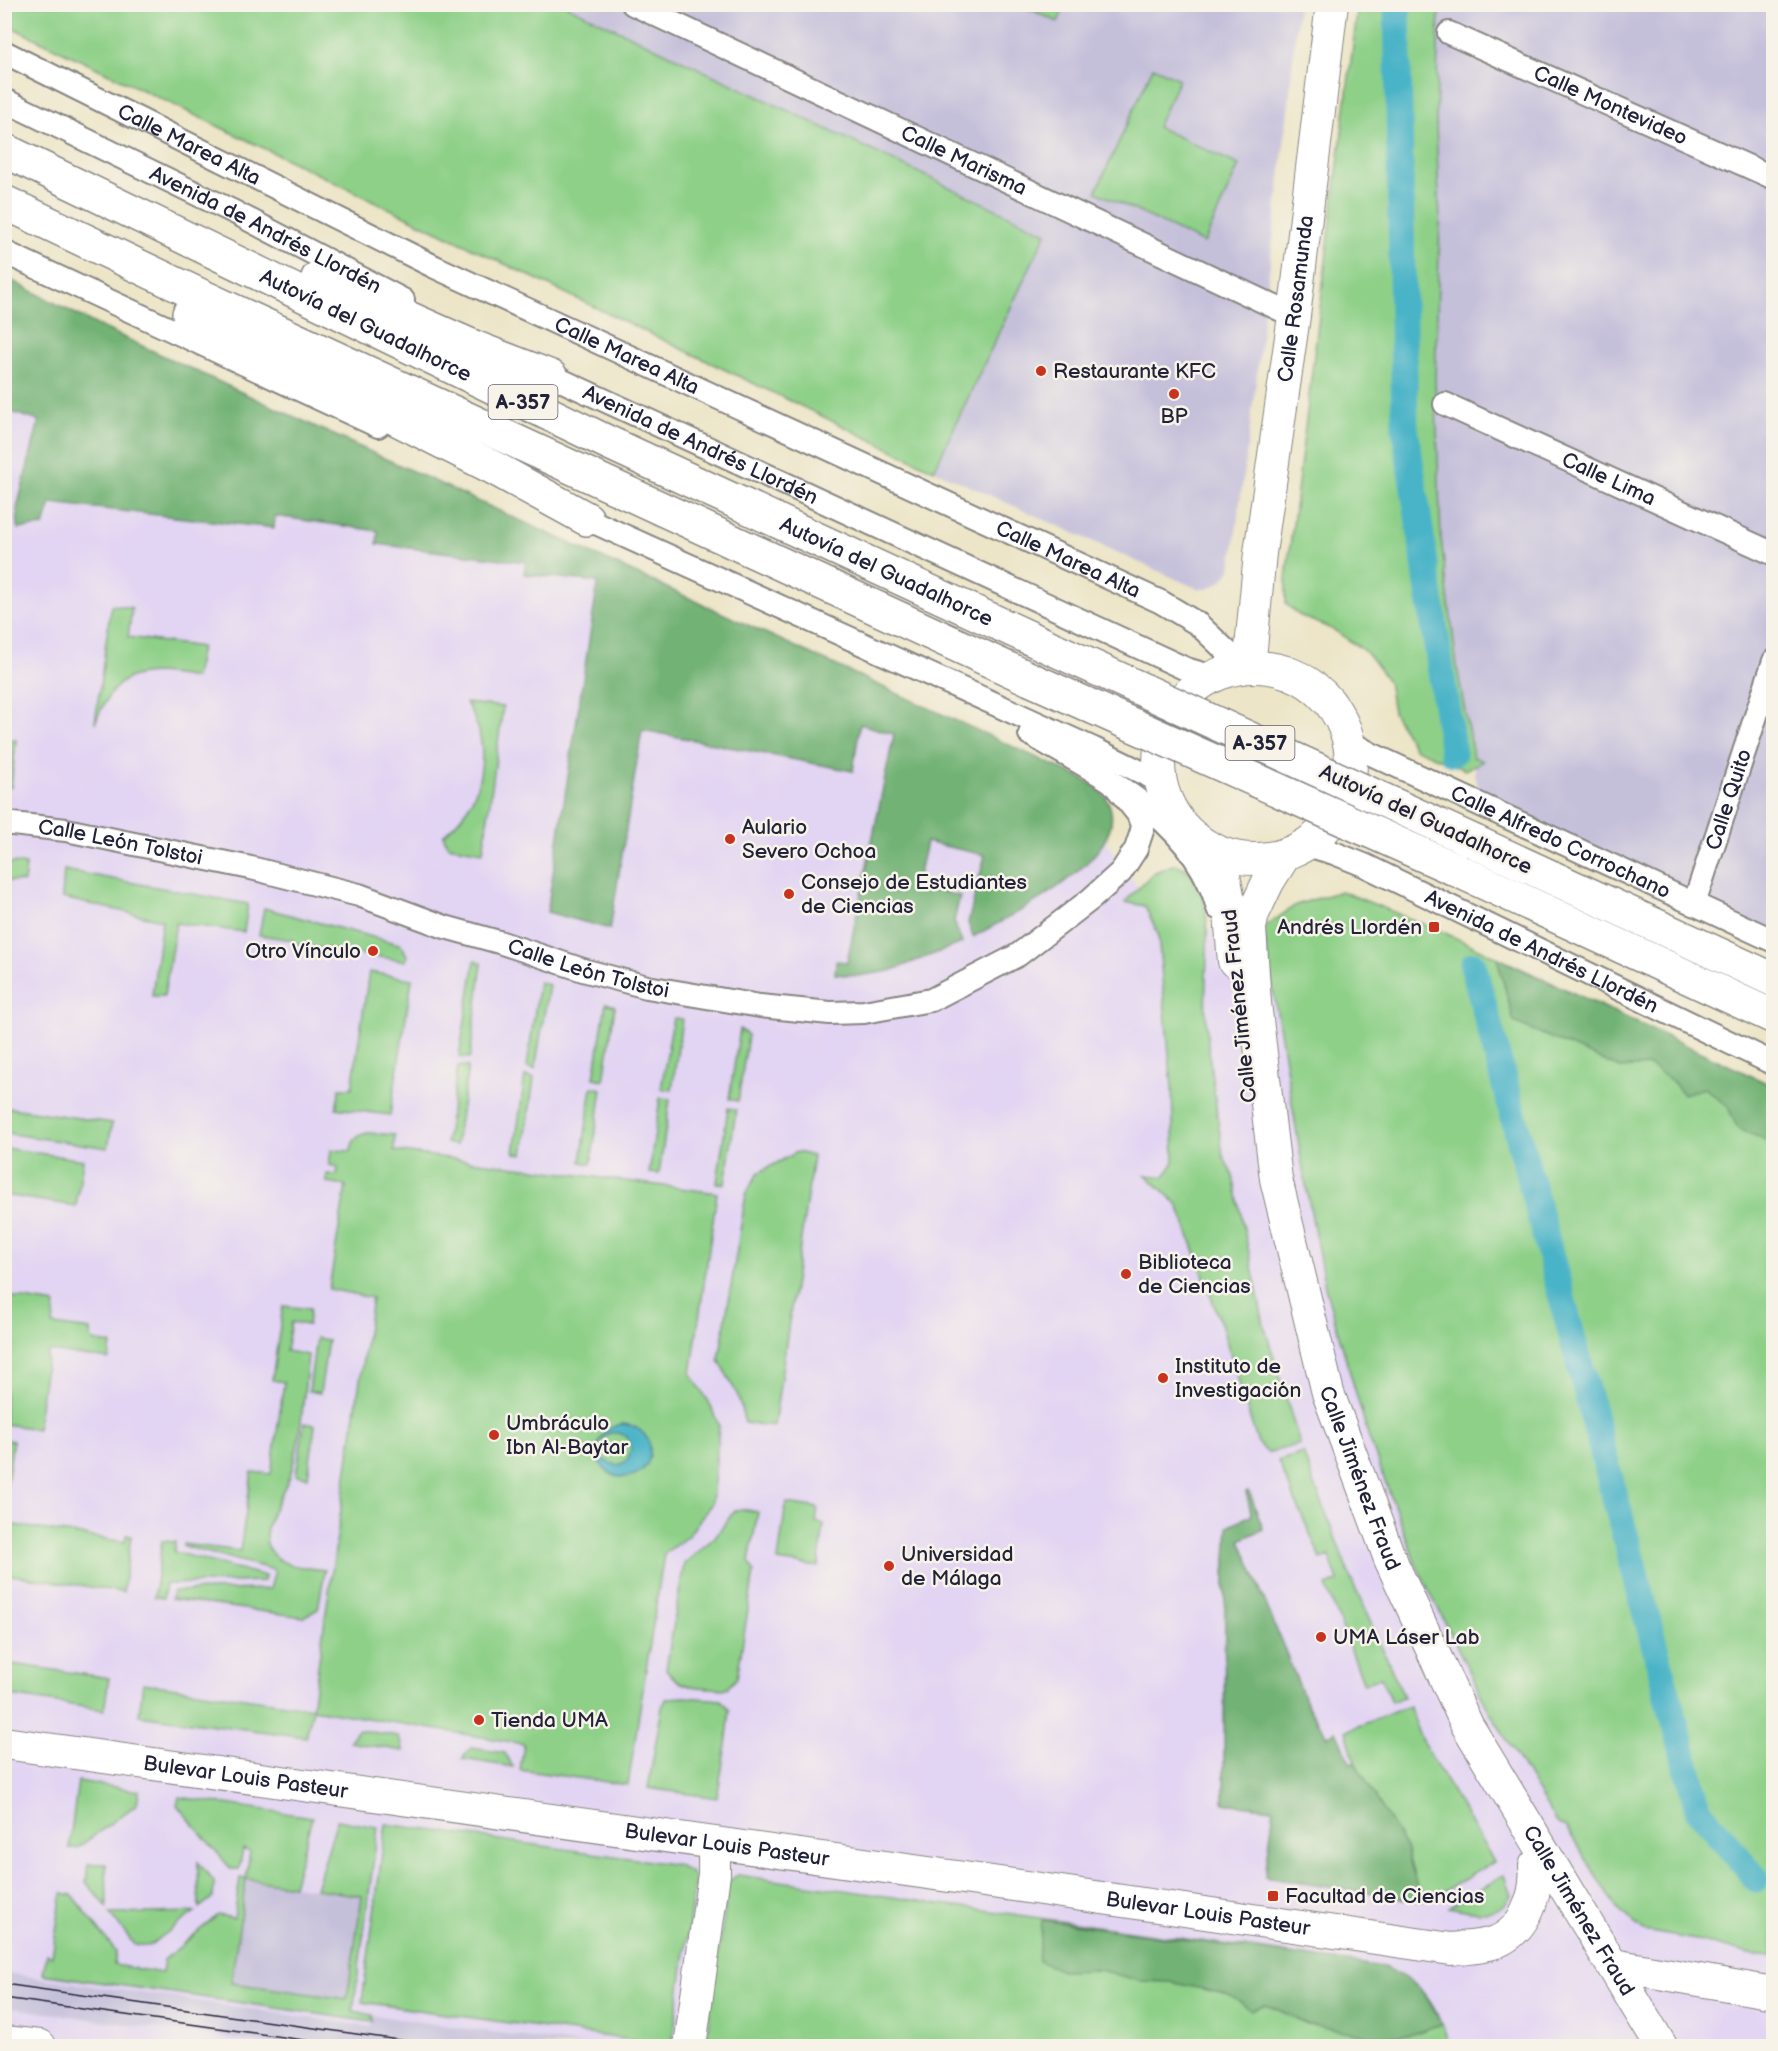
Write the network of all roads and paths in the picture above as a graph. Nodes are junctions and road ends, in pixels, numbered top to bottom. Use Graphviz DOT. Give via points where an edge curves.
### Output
graph roads {
  1 [pos="633,4"];
  2 [pos="1332,4"];
  3 [pos="1449,33"];
  4 [pos="4,52"];
  5 [pos="4,100"];
  6 [pos="4,149"];
  7 [pos="1773,178"];
  8 [pos="4,202"];
  9 [pos="4,217"];
  10 [pos="4,252"];
  11 [pos="1294,316"];
  12 [pos="552,377"];
  13 [pos="1445,404"];
  14 [pos="587,519"];
  15 [pos="1773,554"];
  16 [pos="1256,591"];
  17 [pos="1773,660"];
  18 [pos="1244,665"];
  19 [pos="914,668"];
  20 [pos="1298,673"];
  21 [pos="1213,677"];
  22 [pos="1349,742"];
  23 [pos="1159,781"];
  24 [pos="1113,783"];
  25 [pos="4,823"];
  26 [pos="1215,850"];
  27 [pos="1296,850"];
  28 [pos="1694,904"];
  29 [pos="1773,941"];
  30 [pos="1234,967"];
  31 [pos="1773,980"];
  32 [pos="1773,1017"];
  33 [pos="1773,1064"];
  34 [pos="4,1743"];
  35 [pos="714,1843"];
  36 [pos="1535,1866"];
  37 [pos="1613,1965"];
  38 [pos="1773,1993"];
  39 [pos="690,2046"];
  40 [pos="1641,2046"];
  41 [pos="1661,2046"];
  1 -- 11 [label="street, Calle Marisma"];
  2 -- 11 [label="main road, Calle Rosamunda"];
  3 -- 7 [label="street, Calle Montevideo"];
  4 -- 18 [label="street, Calle Marea Alta" via="435,267 1161,602 1198,624"];
  5 -- 12 [label="street, Avenida de Andrés Llordén" via="236,213"];
  6 -- 12 [label="highway" via="88,178 476,348"];
  6 -- 31 [label="highway, Autovía del Guadalhorce / A-357, bridge" via="605,441"];
  8 -- 32 [label="highway, Autovía del Guadalhorce / A-357, bridge" via="1030,679"];
  9 -- 14 [label="highway"];
  10 -- 14 [label="street"];
  11 -- 16 [label="main road, Calle Rosamunda"];
  12 -- 21 [label="street, Avenida de Andrés Llordén" via="1186,669"];
  13 -- 15 [label="street, Calle Lima"];
  14 -- 19 [label="street"];
  16 -- 18 [label="main road, Calle Rosamunda" via="1253,638"];
  16 -- 20 [label="main road, Calle Rosamunda" via="1270,637"];
  17 -- 28 [label="street, Calle Quito"];
  18 -- 20 [label="main road"];
  18 -- 21 [label="main road"];
  19 -- 23 [label="street"];
  19 -- 24 [label="street"];
  20 -- 22 [label="main road" via="1330,701"];
  21 -- 23 [label="main road" via="1182,699 1171,713 1161,740"];
  22 -- 27 [label="main road" via="1351,776 1345,798 1322,832"];
  22 -- 28 [label="street, Calle Alfredo Corrochano"];
  23 -- 26 [label="main road" via="1180,824 1199,842"];
  24 -- 25 [label="street, Calle León Tolstoi" via="1138,814 1143,828 1136,849 1121,872 1018,955 931,1000 864,1012 760,1006 647,987 445,927 359,895 66,830"];
  24 -- 30 [label="street" via="1156,815 1205,872"];
  26 -- 27 [label="main road" via="1252,859"];
  26 -- 30 [label="main road, Calle Jiménez Fraud" via="1225,879"];
  27 -- 33 [label="street, Avenida de Andrés Llordén" via="1334,853 1364,865"];
  27 -- 37 [label="main road, Calle Jiménez Fraud" via="1268,882 1250,928 1276,1179 1328,1393 1390,1559 1467,1725"];
  28 -- 29 [label="street, Calle Alfredo Corrochano"];
  30 -- 36 [label="main road, Calle Jiménez Fraud" via="1257,1179 1292,1334 1354,1522 1442,1720"];
  34 -- 35 [label="main road, Bulevar Louis Pasteur"];
  35 -- 36 [label="main road, Bulevar Louis Pasteur" via="1451,1949 1494,1942 1514,1930 1532,1899"];
  35 -- 39 [label="main road" via="714,1874"];
  36 -- 40 [label="main road, Calle Jiménez Fraud"];
  37 -- 38 [label="main road"];
  37 -- 41 [label="main road, Calle Jiménez Fraud"];
}
